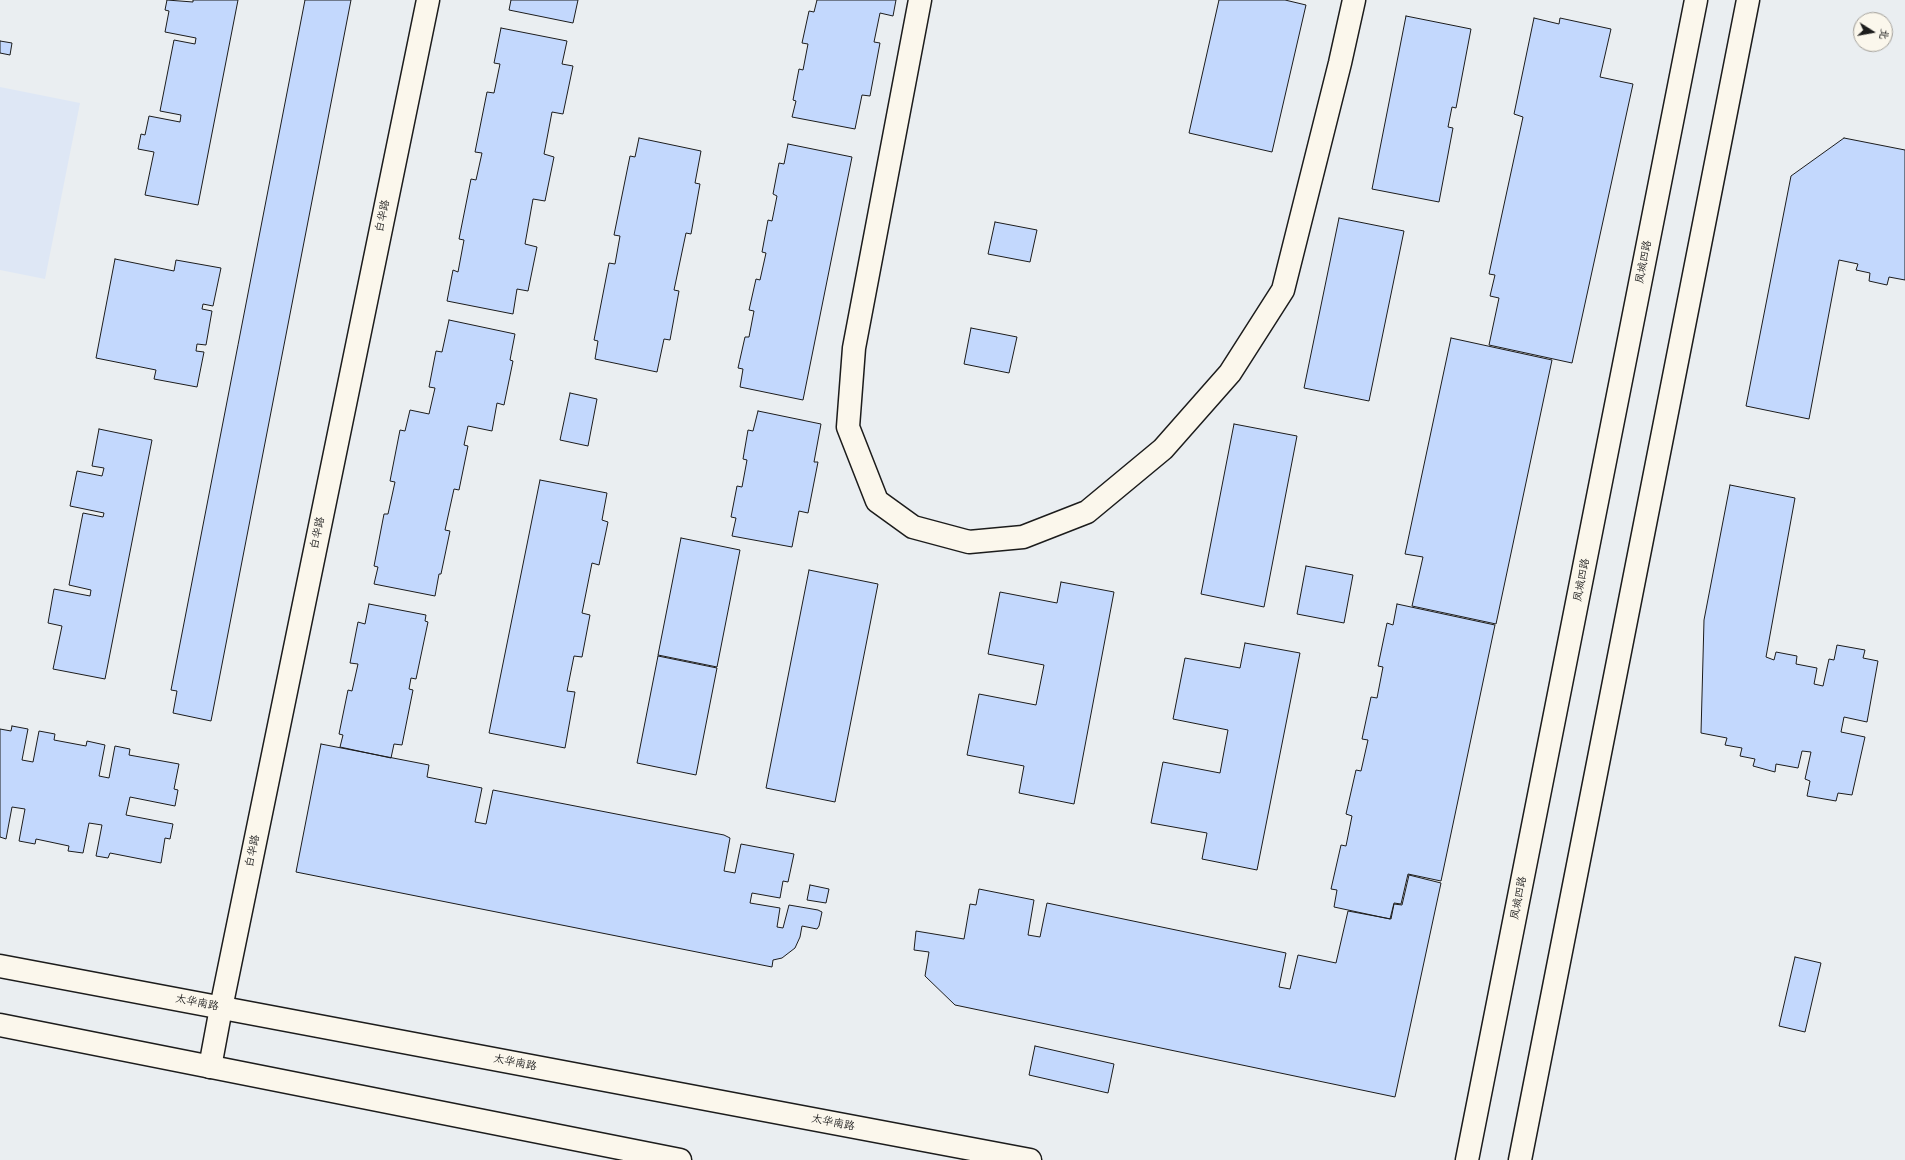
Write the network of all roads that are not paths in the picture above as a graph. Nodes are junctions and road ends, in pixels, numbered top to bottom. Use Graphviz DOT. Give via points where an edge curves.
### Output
graph roads {
  1 [pos="428,0"];
  2 [pos="920,0"];
  3 [pos="1354,0"];
  4 [pos="1696,0"];
  5 [pos="1748,0"];
  6 [pos="0,966"];
  7 [pos="221,1008"];
  8 [pos="0,1025"];
  9 [pos="210,1067"];
  10 [pos="680,1160"];
  11 [pos="1030,1160"];
  12 [pos="1467,1160"];
  13 [pos="1520,1160"];
  1 -- 7 [label="street, 白华路"];
  2 -- 3 [label="street" via="854,348 848,427 877,501 913,527 969,542 1023,536 1087,512 1163,449 1230,373 1283,290"];
  4 -- 12 [label="street, 凤城四路"];
  5 -- 13 [label="street"];
  6 -- 7 [label="street, 太华南路"];
  7 -- 9 [label="street, 白华路"];
  7 -- 11 [label="street, 太华南路"];
  8 -- 9 [label="street"];
  9 -- 10 [label="street"];
}
